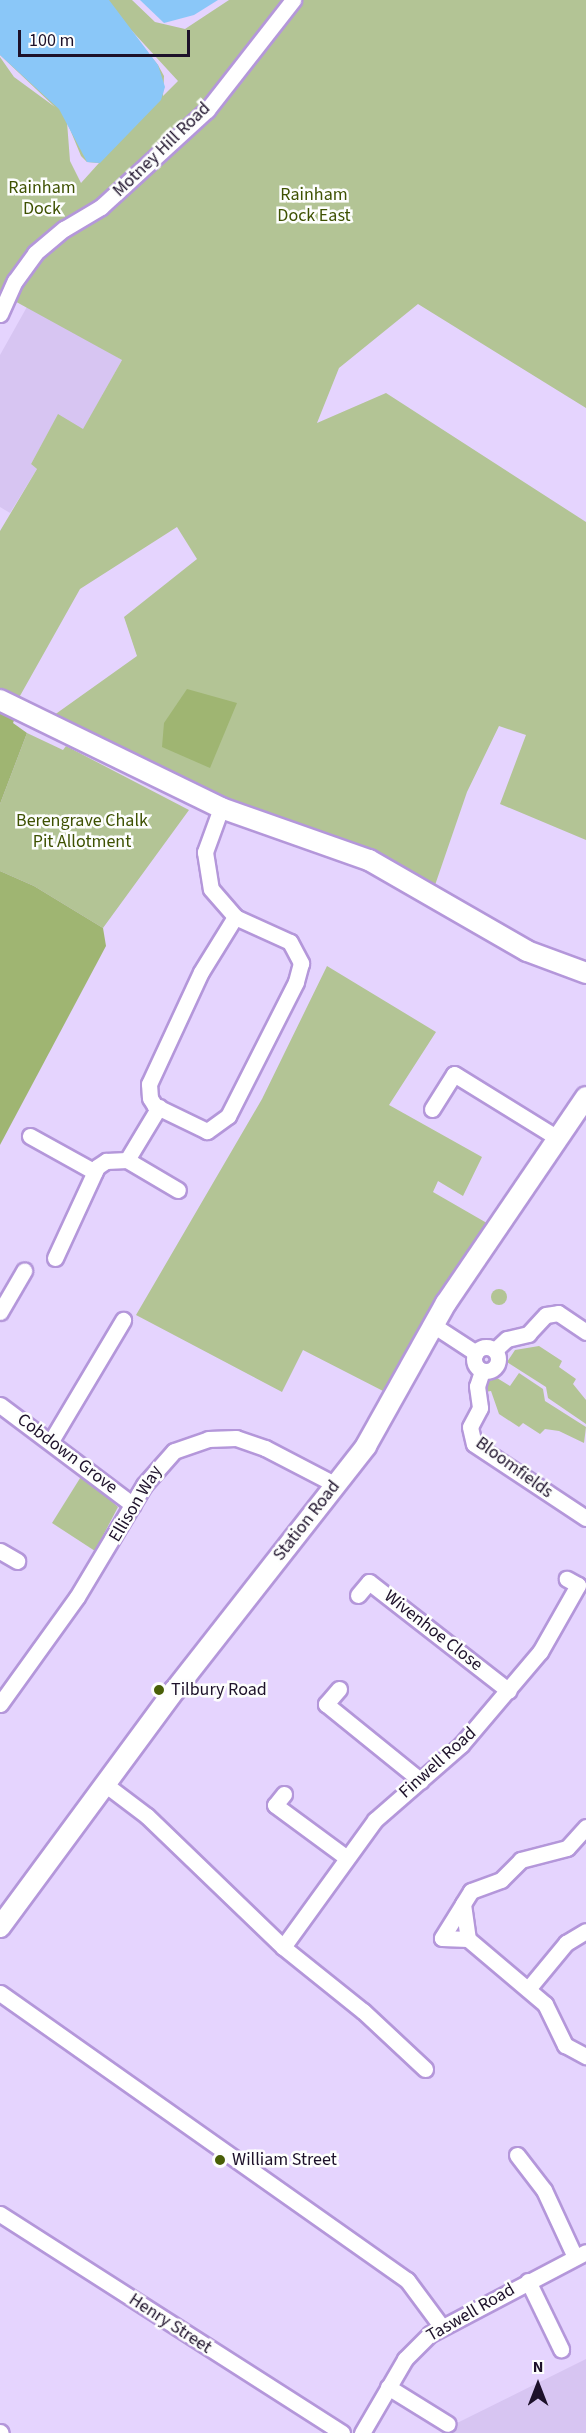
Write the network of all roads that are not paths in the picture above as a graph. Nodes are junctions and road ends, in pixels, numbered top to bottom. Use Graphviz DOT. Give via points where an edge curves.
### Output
graph roads {
  1 [pos="293,0"];
  2 [pos="0,314"];
  3 [pos="5,703"];
  4 [pos="221,808"];
  5 [pos="235,917"];
  6 [pos="586,974"];
  7 [pos="586,1097"];
  8 [pos="159,1107"];
  9 [pos="432,1109"];
  10 [pos="30,1136"];
  11 [pos="556,1137"];
  12 [pos="127,1160"];
  13 [pos="95,1172"];
  14 [pos="178,1190"];
  15 [pos="55,1258"];
  16 [pos="24,1271"];
  17 [pos="0,1312"];
  18 [pos="123,1320"];
  19 [pos="433,1325"];
  20 [pos="586,1332"];
  21 [pos="495,1350"];
  22 [pos="476,1353"];
  23 [pos="482,1371"];
  24 [pos="0,1405"];
  25 [pos="51,1441"];
  26 [pos="336,1485"];
  27 [pos="133,1505"];
  28 [pos="586,1518"];
  29 [pos="0,1551"];
  30 [pos="17,1561"];
  31 [pos="567,1579"];
  32 [pos="358,1595"];
  33 [pos="339,1689"];
  34 [pos="509,1691"];
  35 [pos="0,1704"];
  36 [pos="421,1781"];
  37 [pos="106,1785"];
  38 [pos="284,1794"];
  39 [pos="586,1827"];
  40 [pos="346,1858"];
  41 [pos="464,1904"];
  42 [pos="0,1927"];
  43 [pos="586,1931"];
  44 [pos="468,1939"];
  45 [pos="283,1947"];
  46 [pos="528,1989"];
  47 [pos="0,1993"];
  48 [pos="586,2056"];
  49 [pos="425,2069"];
  50 [pos="517,2155"];
  51 [pos="0,2214"];
  52 [pos="581,2254"];
  53 [pos="528,2281"];
  54 [pos="441,2326"];
  55 [pos="561,2349"];
  56 [pos="388,2387"];
  57 [pos="448,2424"];
  58 [pos="342,2433"];
  59 [pos="362,2433"];
  1 -- 2 [label="street, Motney Hill Road" via="207,110 101,207 35,253 15,281"];
  3 -- 4 [label="main road"];
  4 -- 5 [label="street" via="206,846 205,871 218,901"];
  4 -- 6 [label="main road" via="364,857 527,951"];
  5 -- 8 [label="street" via="201,972 149,1084 150,1098"];
  5 -- 8 [label="street" via="292,944 301,960 298,979 228,1116 207,1131"];
  7 -- 11 [label="main road, Station Road"];
  8 -- 12 [label="street"];
  9 -- 11 [label="street" via="454,1074"];
  10 -- 13 [label="street"];
  11 -- 19 [label="main road, Station Road"];
  12 -- 13 [label="street" via="106,1161"];
  12 -- 14 [label="street"];
  13 -- 15 [label="street"];
  16 -- 17 [label="street"];
  18 -- 25 [label="street"];
  19 -- 22 [label="street"];
  19 -- 26 [label="main road, Station Road" via="366,1446"];
  20 -- 21 [label="street" via="558,1313 546,1315 528,1335 507,1339"];
  21 -- 22 [label="street" via="484,1347"];
  21 -- 23 [label="street" via="499,1360 496,1367"];
  22 -- 23 [label="street, Bloomfields" via="474,1363"];
  23 -- 28 [label="street, Bloomfields" via="477,1386 480,1408 470,1427 474,1444"];
  24 -- 25 [label="street, Cobdown Grove"];
  25 -- 27 [label="street, Cobdown Grove"];
  26 -- 27 [label="street, Ellison Way" via="250,1441 208,1439 186,1444 164,1460"];
  26 -- 37 [label="main road, Station Road" via="210,1644"];
  27 -- 35 [label="street, Ellison Way" via="77,1597"];
  29 -- 30 [label="street"];
  31 -- 34 [label="street, Finwell Road" via="578,1585 568,1606 540,1652"];
  32 -- 34 [label="street, Wivenhoe Close" via="369,1582"];
  33 -- 36 [label="street" via="326,1704"];
  34 -- 36 [label="street, Finwell Road" via="461,1745"];
  36 -- 40 [label="street, Finwell Road" via="382,1814"];
  37 -- 42 [label="main road, Station Road"];
  37 -- 45 [label="street" via="147,1816"];
  38 -- 40 [label="street" via="275,1805"];
  39 -- 41 [label="street" via="567,1848 521,1860 501,1880 476,1887"];
  40 -- 45 [label="street, Finwell Road"];
  41 -- 44 [label="street"];
  41 -- 44 [label="street" via="442,1938"];
  43 -- 46 [label="street" via="566,1943"];
  44 -- 46 [label="street"];
  45 -- 49 [label="street" via="363,2011"];
  46 -- 48 [label="street" via="551,2013 565,2045"];
  47 -- 54 [label="street" via="407,2280"];
  50 -- 52 [label="street" via="539,2182"];
  51 -- 58 [label="street, Henry Street"];
  52 -- 53 [label="street, Taswell Road"];
  53 -- 54 [label="street, Taswell Road"];
  53 -- 55 [label="street"];
  54 -- 56 [label="street, Taswell Road" via="412,2350"];
  56 -- 57 [label="street"];
  56 -- 59 [label="street, Taswell Road"];
}
